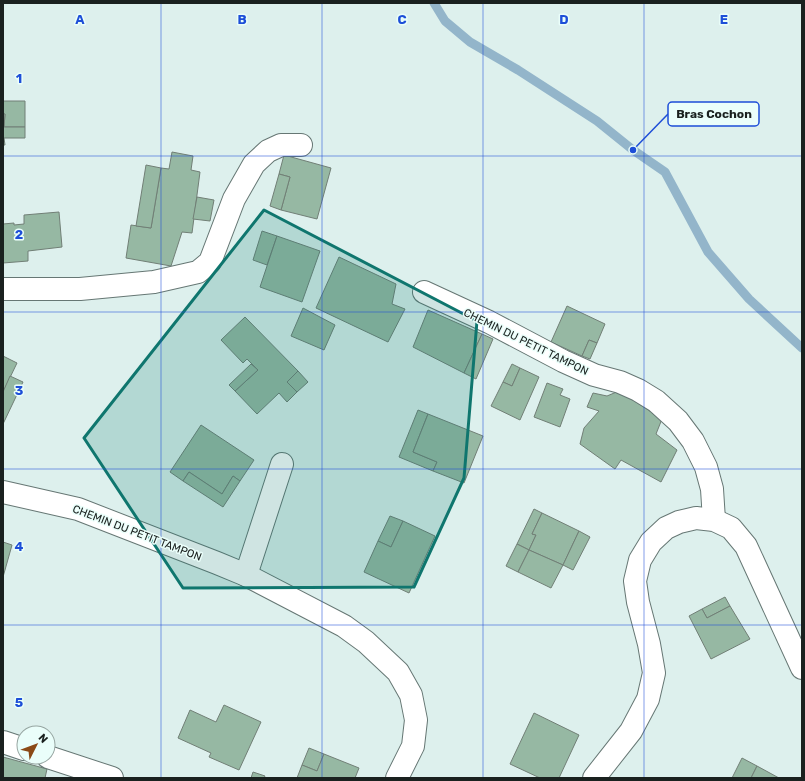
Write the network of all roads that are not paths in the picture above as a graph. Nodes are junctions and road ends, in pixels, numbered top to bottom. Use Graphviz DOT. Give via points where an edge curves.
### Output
graph roads {
  1 [pos="302,145"];
  2 [pos="3,289"];
  3 [pos="424,292"];
  4 [pos="282,464"];
  5 [pos="3,492"];
  6 [pos="714,520"];
  7 [pos="246,575"];
  8 [pos="802,668"];
  9 [pos="3,742"];
  10 [pos="16,746"];
  11 [pos="56,760"];
  12 [pos="112,778"];
  13 [pos="397,778"];
  14 [pos="594,778"];
  1 -- 2 [label="street" via="281,145 268,151 254,164 234,199 210,262 198,272 154,282 80,289"];
  3 -- 6 [label="street, CHEMIN DU PETIT TAMPON" via="489,322 563,361 594,375 620,382 656,401 678,421 693,441 706,467 712,489"];
  4 -- 7 [label="street"];
  5 -- 7 [label="street, CHEMIN DU PETIT TAMPON" via="78,509"];
  6 -- 8 [label="street" via="730,528 746,546"];
  6 -- 14 [label="street" via="696,518 666,528 651,542 640,560 635,581 654,673 648,699 631,731"];
  7 -- 13 [label="street, CHEMIN DU PETIT TAMPON" via="344,626 366,642 398,672 411,695 416,720 413,746"];
  9 -- 10 [label="street"];
  11 -- 12 [label="street"];
}
